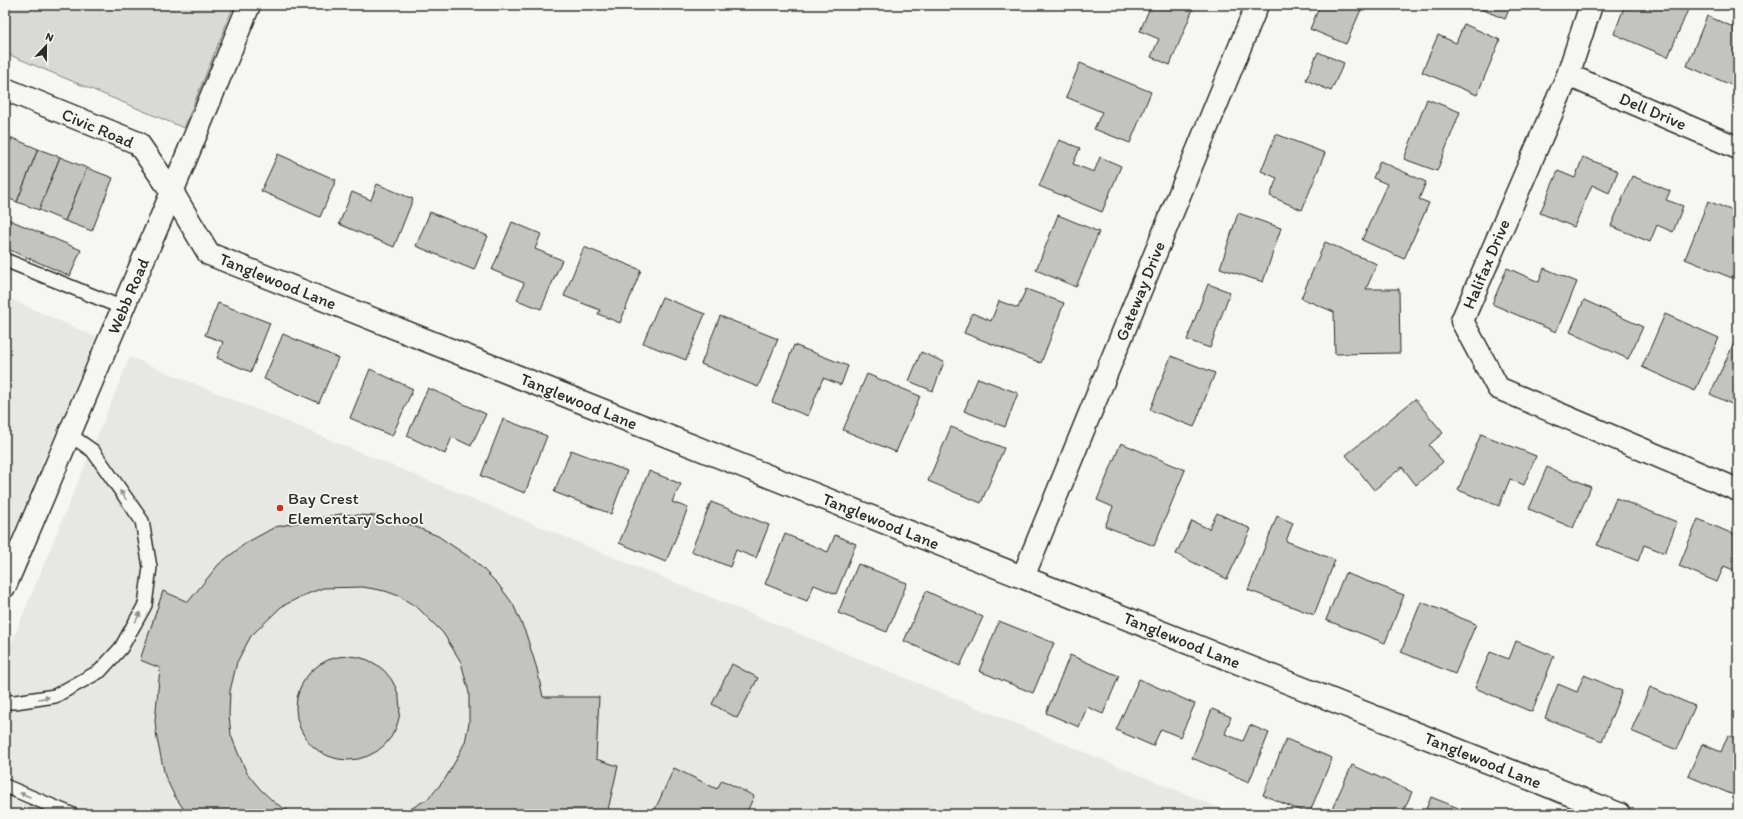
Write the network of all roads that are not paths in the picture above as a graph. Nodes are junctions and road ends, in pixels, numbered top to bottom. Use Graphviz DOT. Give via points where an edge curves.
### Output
graph roads {
  1 [pos="249,5"];
  2 [pos="1257,5"];
  3 [pos="1591,5"];
  4 [pos="1568,75"];
  5 [pos="5,89"];
  6 [pos="1738,148"];
  7 [pos="172,192"];
  8 [pos="5,260"];
  9 [pos="123,308"];
  10 [pos="69,434"];
  11 [pos="1738,490"];
  12 [pos="1023,577"];
  13 [pos="5,586"];
  14 [pos="5,702"];
  15 [pos="5,786"];
  16 [pos="71,814"];
  17 [pos="1619,814"];
  1 -- 7 [label="street, Webb Road"];
  2 -- 12 [label="street, Gateway Drive"];
  3 -- 4 [label="street, Halifax Drive"];
  4 -- 6 [label="street, Dell Drive"];
  4 -- 11 [label="street, Halifax Drive" via="1462,321 1498,388"];
  5 -- 7 [label="street, Civic Road" via="138,143"];
  7 -- 9 [label="street, Webb Road"];
  7 -- 12 [label="street, Tanglewood Lane" via="209,254"];
  8 -- 9 [label="lane"];
  9 -- 10 [label="street, Webb Road"];
  10 -- 13 [label="street, Webb Road"];
  14 -- 10 [label="lane, one-way" via="56,696 100,671 121,648 144,605 150,568 142,521 93,451"];
  12 -- 17 [label="street, Tanglewood Lane"];
  16 -- 15 [label="lane, one-way"];
}
